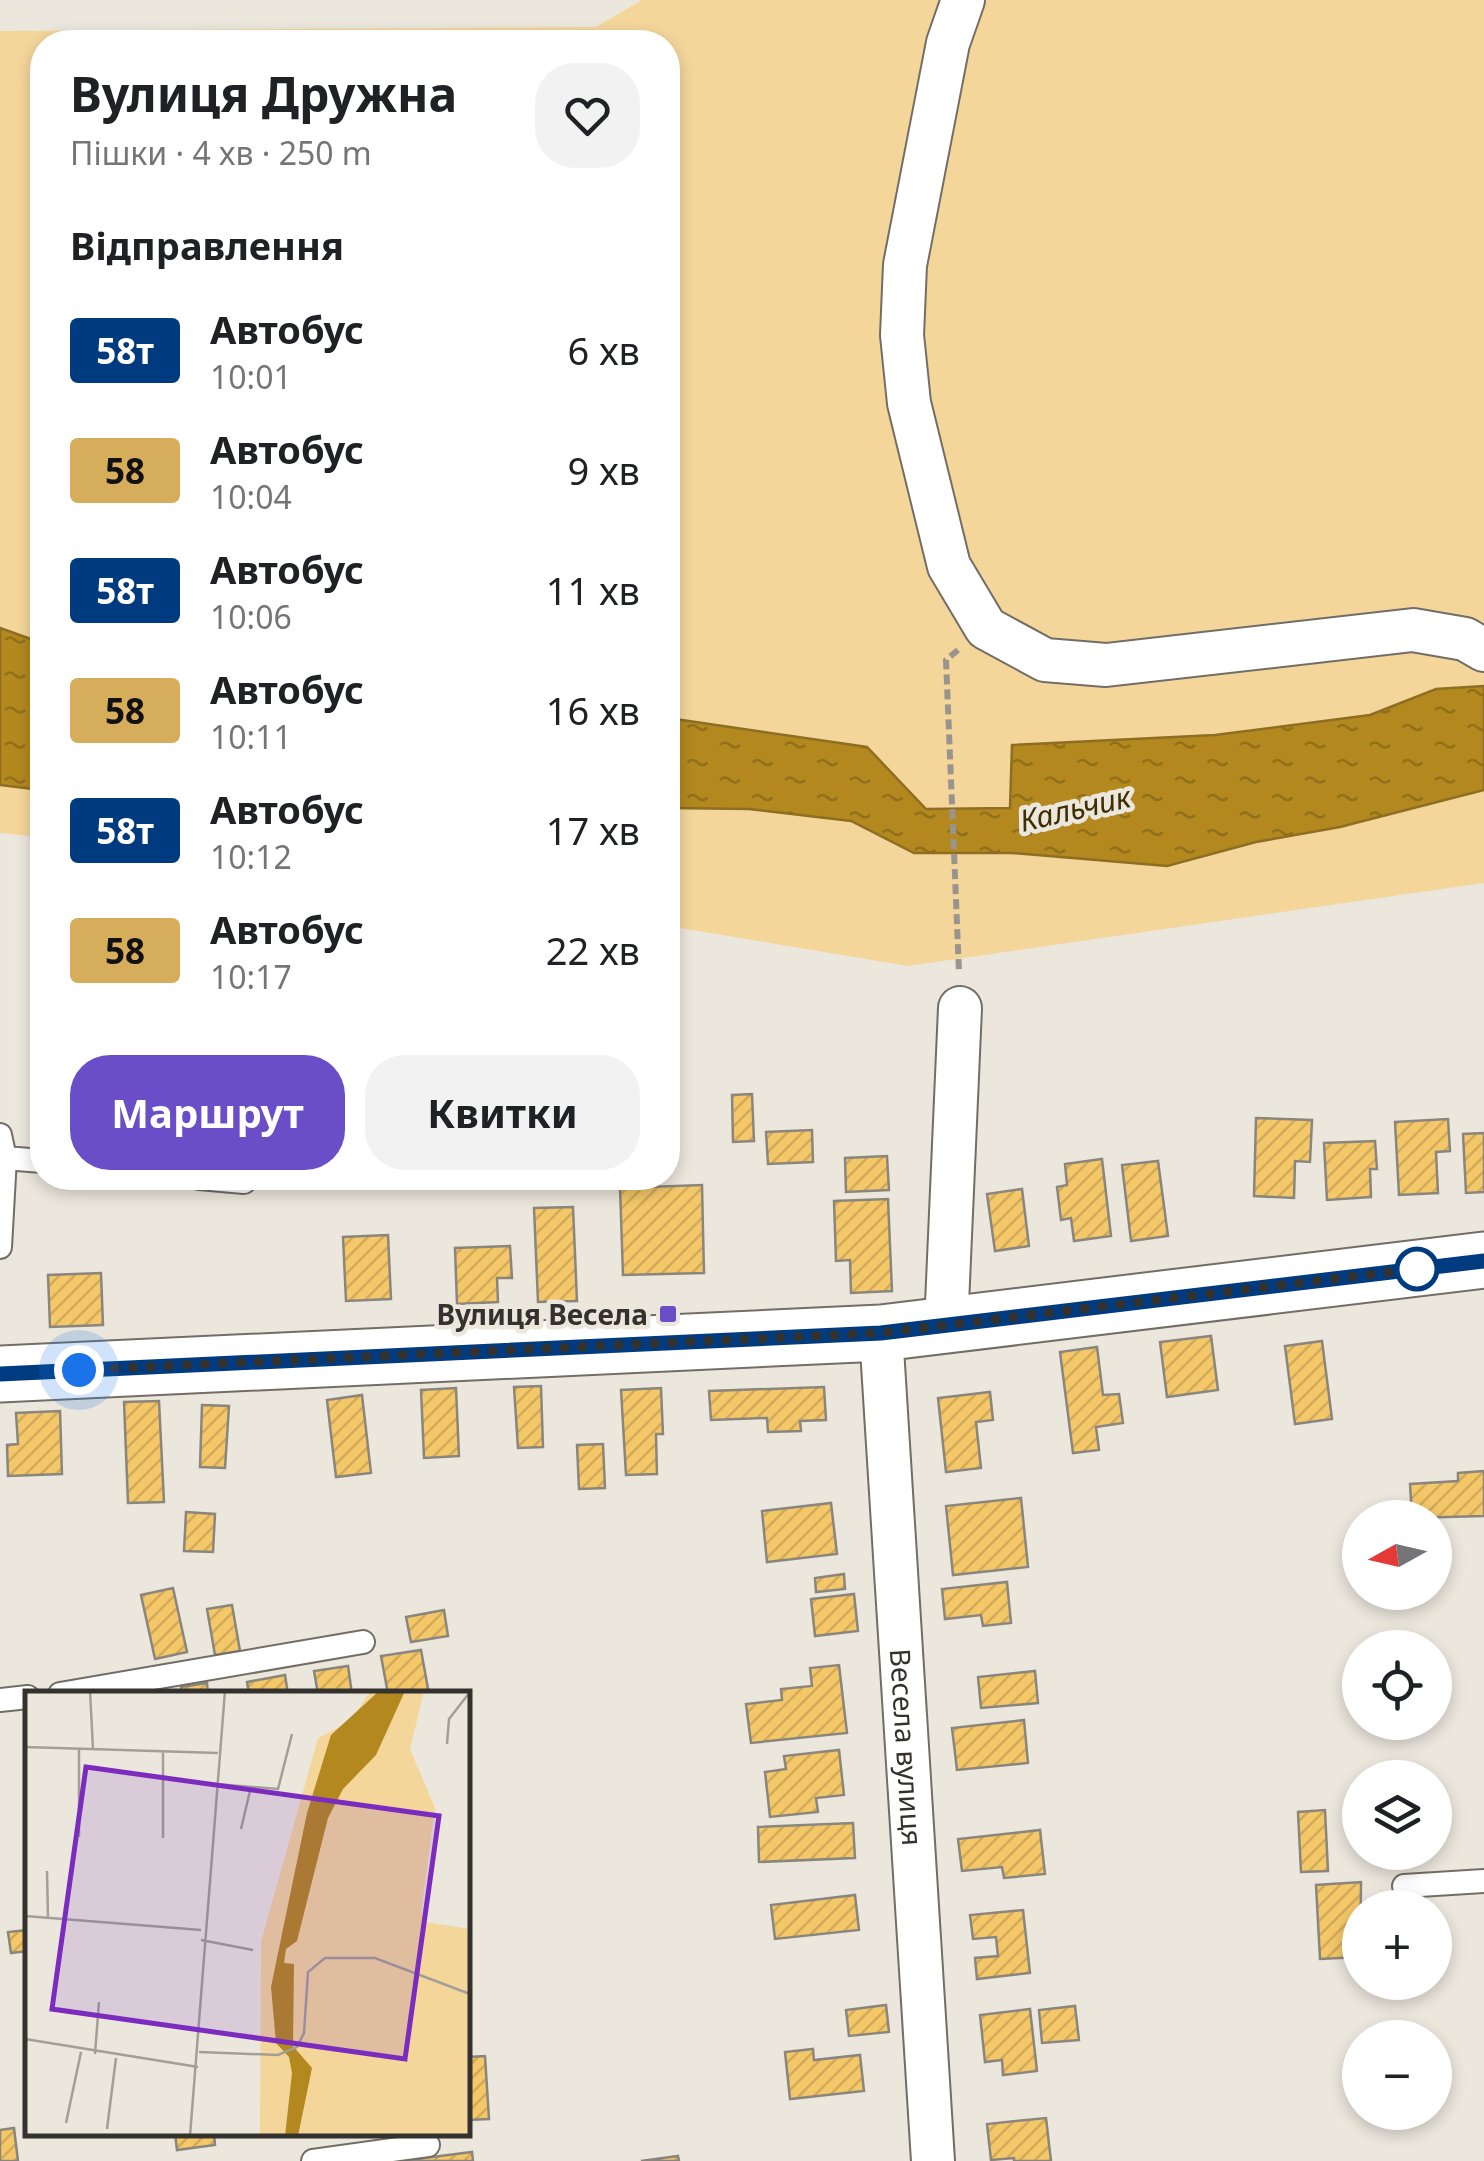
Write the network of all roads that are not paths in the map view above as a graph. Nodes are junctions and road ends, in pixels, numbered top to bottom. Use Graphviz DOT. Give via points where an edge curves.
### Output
graph roads {
  1 [pos="962,0"];
  2 [pos="1484,650"];
  3 [pos="960,1008"];
  4 [pos="2,1146"];
  5 [pos="30,1157"];
  6 [pos="0,1247"];
  7 [pos="1484,1260"];
  8 [pos="946,1328"];
  9 [pos="881,1333"];
  10 [pos="0,1374"];
  11 [pos="363,1642"];
  12 [pos="77,1691"];
  13 [pos="25,1697"];
  14 [pos="0,1700"];
  15 [pos="1484,1881"];
  16 [pos="1404,1886"];
  17 [pos="428,2146"];
  18 [pos="314,2161"];
  19 [pos="933,2161"];
  1 -- 2 [label="street" via="905,265 902,335 909,403 949,566 986,628 1045,660 1106,665 1413,630 1465,639"];
  3 -- 8 [label="street"];
  4 -- 5 [label="lane"];
  4 -- 6 [label="lane"];
  7 -- 8 [label="street"];
  8 -- 9 [label="street"];
  9 -- 10 [label="street"];
  9 -- 19 [label="street, Весела вулиця"];
  11 -- 12 [label="lane"];
  13 -- 14 [label="lane"];
  15 -- 16 [label="lane"];
  17 -- 18 [label="lane"];
}
